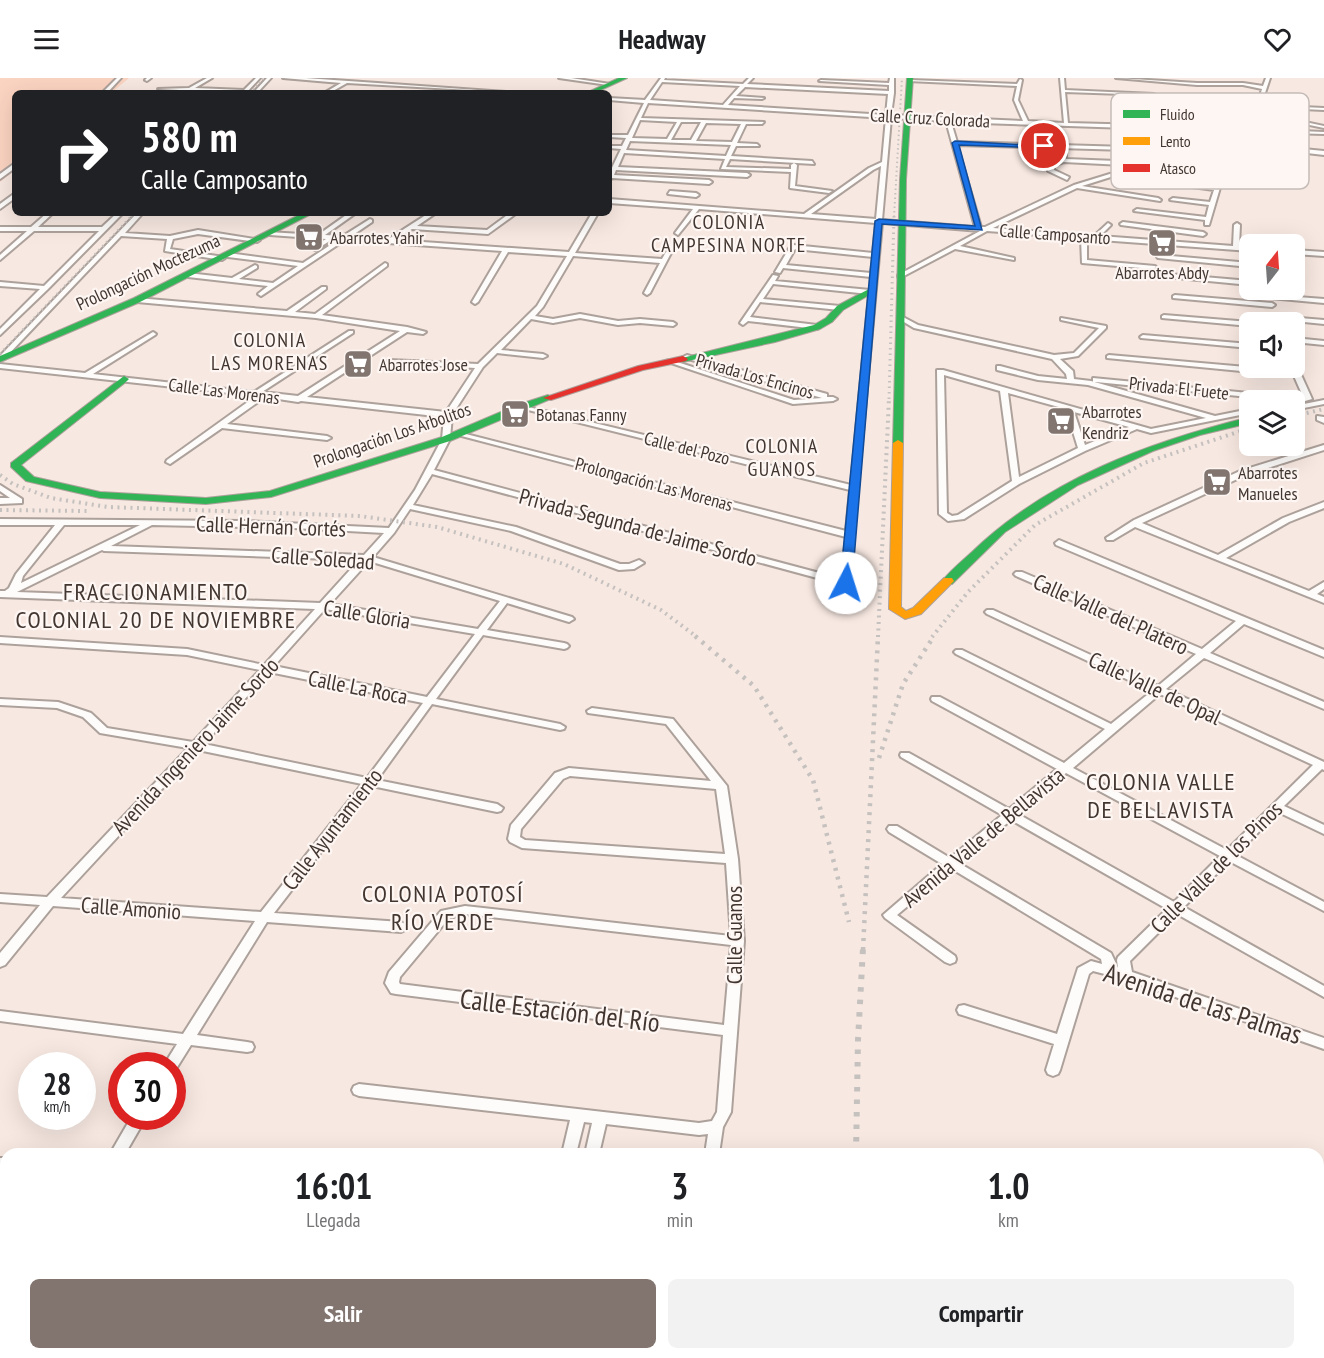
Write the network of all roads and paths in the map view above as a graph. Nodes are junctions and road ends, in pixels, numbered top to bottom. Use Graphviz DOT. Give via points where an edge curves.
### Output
graph roads {
  1 [pos="119,78"];
  2 [pos="210,78"];
  3 [pos="258,78"];
  4 [pos="269,78"];
  5 [pos="285,78"];
  6 [pos="354,78"];
  7 [pos="409,78"];
  8 [pos="561,78"];
  9 [pos="624,78"];
  10 [pos="707,78"];
  11 [pos="751,78"];
  12 [pos="1020,78"];
  13 [pos="1062,78"];
  14 [pos="1118,78"];
  15 [pos="1132,78"];
  16 [pos="1268,78"];
  17 [pos="662,80"];
  18 [pos="910,80"];
  19 [pos="821,81"];
  20 [pos="892,81"];
  21 [pos="346,82"];
  22 [pos="608,84"];
  23 [pos="704,84"];
  24 [pos="395,85"];
  25 [pos="1019,85"];
  26 [pos="743,86"];
  27 [pos="1265,88"];
  28 [pos="160,89"];
  29 [pos="107,90"];
  30 [pos="173,90"];
  31 [pos="188,90"];
  32 [pos="246,90"];
  33 [pos="258,90"];
  34 [pos="330,90"];
  35 [pos="451,90"];
  36 [pos="596,90"];
  37 [pos="1065,91"];
  38 [pos="696,93"];
  39 [pos="892,93"];
  40 [pos="1123,93"];
  41 [pos="1263,93"];
  42 [pos="733,96"];
  43 [pos="762,98"];
  44 [pos="612,99"];
  45 [pos="648,102"];
  46 [pos="724,106"];
  47 [pos="1309,108"];
  48 [pos="773,109"];
  49 [pos="1324,109"];
  50 [pos="889,117"];
  51 [pos="640,118"];
  52 [pos="810,118"];
  53 [pos="907,118"];
  54 [pos="680,120"];
  55 [pos="948,120"];
  56 [pos="704,121"];
  57 [pos="744,123"];
  58 [pos="762,123"];
  59 [pos="1026,123"];
  60 [pos="1309,123"];
  61 [pos="1066,124"];
  62 [pos="1111,126"];
  63 [pos="1324,127"];
  64 [pos="1324,133"];
  65 [pos="1309,134"];
  66 [pos="612,136"];
  67 [pos="630,138"];
  68 [pos="668,141"];
  69 [pos="693,142"];
  70 [pos="733,143"];
  71 [pos="955,143"];
  72 [pos="757,145"];
  73 [pos="1044,146"];
  74 [pos="612,147"];
  75 [pos="1111,148"];
  76 [pos="624,149"];
  77 [pos="1309,151"];
  78 [pos="1324,153"];
  79 [pos="679,154"];
  80 [pos="728,156"];
  81 [pos="1064,160"];
  82 [pos="795,162"];
  83 [pos="1111,162"];
  84 [pos="675,163"];
  85 [pos="812,163"];
  86 [pos="884,164"];
  87 [pos="12,167"];
  88 [pos="614,168"];
  89 [pos="793,171"];
  90 [pos="612,172"];
  91 [pos="747,172"];
  92 [pos="1111,176"];
  93 [pos="0,177"];
  94 [pos="612,178"];
  95 [pos="1067,178"];
  96 [pos="709,182"];
  97 [pos="745,183"];
  98 [pos="1076,186"];
  99 [pos="1218,189"];
  100 [pos="829,191"];
  101 [pos="670,193"];
  102 [pos="12,197"];
  103 [pos="1158,200"];
  104 [pos="1173,200"];
  105 [pos="612,201"];
  106 [pos="1213,204"];
  107 [pos="0,207"];
  108 [pos="687,207"];
  109 [pos="697,208"];
  110 [pos="1137,211"];
  111 [pos="47,216"];
  112 [pos="117,216"];
  113 [pos="138,216"];
  114 [pos="303,216"];
  115 [pos="349,216"];
  116 [pos="428,216"];
  117 [pos="509,216"];
  118 [pos="593,216"];
  119 [pos="805,216"];
  120 [pos="1208,219"];
  121 [pos="370,221"];
  122 [pos="879,221"];
  123 [pos="904,223"];
  124 [pos="1123,224"];
  125 [pos="1108,225"];
  126 [pos="1237,225"];
  127 [pos="411,227"];
  128 [pos="0,229"];
  129 [pos="32,229"];
  130 [pos="104,229"];
  131 [pos="979,229"];
  132 [pos="988,230"];
  133 [pos="678,233"];
  134 [pos="120,234"];
  135 [pos="1203,234"];
  136 [pos="263,236"];
  137 [pos="1084,236"];
  138 [pos="318,237"];
  139 [pos="1096,237"];
  140 [pos="170,238"];
  141 [pos="331,238"];
  142 [pos="343,238"];
  143 [pos="387,242"];
  144 [pos="1202,245"];
  145 [pos="955,247"];
  146 [pos="315,248"];
  147 [pos="1236,248"];
  148 [pos="1239,248"];
  149 [pos="505,251"];
  150 [pos="668,253"];
  151 [pos="1305,253"];
  152 [pos="570,254"];
  153 [pos="1324,254"];
  154 [pos="875,255"];
  155 [pos="225,256"];
  156 [pos="1160,257"];
  157 [pos="0,258"];
  158 [pos="1012,259"];
  159 [pos="664,261"];
  160 [pos="1239,264"];
  161 [pos="302,265"];
  162 [pos="385,265"];
  163 [pos="782,266"];
  164 [pos="255,267"];
  165 [pos="1153,267"];
  166 [pos="188,275"];
  167 [pos="874,275"];
  168 [pos="900,276"];
  169 [pos="1169,276"];
  170 [pos="774,277"];
  171 [pos="231,281"];
  172 [pos="1239,282"];
  173 [pos="0,284"];
  174 [pos="272,285"];
  175 [pos="46,288"];
  176 [pos="324,288"];
  177 [pos="871,291"];
  178 [pos="647,293"];
  179 [pos="261,294"];
  180 [pos="1175,297"];
  181 [pos="1239,297"];
  182 [pos="136,300"];
  183 [pos="758,300"];
  184 [pos="1305,300"];
  185 [pos="1324,301"];
  186 [pos="475,302"];
  187 [pos="840,308"];
  188 [pos="289,313"];
  189 [pos="316,316"];
  190 [pos="529,317"];
  191 [pos="1164,317"];
  192 [pos="901,318"];
  193 [pos="1063,319"];
  194 [pos="1305,321"];
  195 [pos="1324,322"];
  196 [pos="1239,323"];
  197 [pos="673,324"];
  198 [pos="817,327"];
  199 [pos="407,330"];
  200 [pos="351,332"];
  201 [pos="423,332"];
  202 [pos="0,333"];
  203 [pos="153,334"];
  204 [pos="1143,337"];
  205 [pos="1305,341"];
  206 [pos="1324,343"];
  207 [pos="1239,345"];
  208 [pos="494,351"];
  209 [pos="543,356"];
  210 [pos="687,357"];
  211 [pos="1054,357"];
  212 [pos="1109,357"];
  213 [pos="1,361"];
  214 [pos="391,361"];
  215 [pos="669,361"];
  216 [pos="480,366"];
  217 [pos="1239,367"];
  218 [pos="1000,368"];
  219 [pos="87,375"];
  220 [pos="124,380"];
  221 [pos="1071,381"];
  222 [pos="1090,381"];
  223 [pos="1004,390"];
  224 [pos="1239,394"];
  225 [pos="259,395"];
  226 [pos="1324,396"];
  227 [pos="1305,399"];
  228 [pos="298,400"];
  229 [pos="1324,402"];
  230 [pos="1305,406"];
  231 [pos="520,408"];
  232 [pos="1069,408"];
  233 [pos="448,415"];
  234 [pos="1239,415"];
  235 [pos="1239,421"];
  236 [pos="1214,424"];
  237 [pos="220,426"];
  238 [pos="1136,427"];
  239 [pos="452,436"];
  240 [pos="327,438"];
  241 [pos="1324,447"];
  242 [pos="1082,449"];
  243 [pos="170,462"];
  244 [pos="430,471"];
  245 [pos="1016,482"];
  246 [pos="0,488"];
  247 [pos="855,489"];
  248 [pos="0,501"];
  249 [pos="1324,505"];
  250 [pos="408,507"];
  251 [pos="0,522"];
  252 [pos="62,522"];
  253 [pos="1137,522"];
  254 [pos="152,523"];
  255 [pos="391,531"];
  256 [pos="850,535"];
  257 [pos="1110,538"];
  258 [pos="1059,543"];
  259 [pos="104,548"];
  260 [pos="368,558"];
  261 [pos="1220,558"];
  262 [pos="639,564"];
  263 [pos="1019,574"];
  264 [pos="1324,585"];
  265 [pos="4,594"];
  266 [pos="1310,594"];
  267 [pos="505,600"];
  268 [pos="1324,600"];
  269 [pos="324,606"];
  270 [pos="990,612"];
  271 [pos="569,619"];
  272 [pos="1243,620"];
  273 [pos="482,633"];
  274 [pos="0,640"];
  275 [pos="564,646"];
  276 [pos="958,652"];
  277 [pos="1203,654"];
  278 [pos="1324,654"];
  279 [pos="266,669"];
  280 [pos="1159,690"];
  281 [pos="936,699"];
  282 [pos="430,701"];
  283 [pos="0,702"];
  284 [pos="1324,706"];
  285 [pos="592,711"];
  286 [pos="560,727"];
  287 [pos="1113,729"];
  288 [pos="196,746"];
  289 [pos="905,755"];
  290 [pos="1322,765"];
  291 [pos="1066,768"];
  292 [pos="369,782"];
  293 [pos="721,786"];
  294 [pos="1277,807"];
  295 [pos="497,808"];
  296 [pos="1010,814"];
  297 [pos="893,829"];
  298 [pos="1324,830"];
  299 [pos="1228,855"];
  300 [pos="732,859"];
  301 [pos="951,864"];
  302 [pos="0,898"];
  303 [pos="50,902"];
  304 [pos="1324,907"];
  305 [pos="1175,908"];
  306 [pos="263,918"];
  307 [pos="401,927"];
  308 [pos="738,941"];
  309 [pos="950,959"];
  310 [pos="0,962"];
  311 [pos="1111,970"];
  312 [pos="1126,975"];
  313 [pos="1324,992"];
  314 [pos="964,1011"];
  315 [pos="0,1016"];
  316 [pos="731,1030"];
  317 [pos="186,1040"];
  318 [pos="1061,1041"];
  319 [pos="1324,1044"];
  320 [pos="247,1047"];
  321 [pos="179,1052"];
  322 [pos="1053,1070"];
  323 [pos="359,1090"];
  324 [pos="578,1115"];
  325 [pos="600,1118"];
  326 [pos="716,1127"];
  327 [pos="132,1130"];
  328 [pos="121,1148"];
  329 [pos="570,1148"];
  330 [pos="593,1148"];
  331 [pos="713,1148"];
  1 -- 29 [label="street"];
  2 -- 31 [label="street"];
  3 -- 32 [label="street"];
  4 -- 33 [label="street"];
  5 -- 21 [label="street"];
  6 -- 21 [label="street"];
  7 -- 24 [label="street"];
  8 -- 22 [label="street"];
  9 -- 22 [label="street"];
  10 -- 23 [label="street"];
  11 -- 26 [label="street"];
  12 -- 25 [label="street"];
  13 -- 37 [label="street"];
  14 -- 15 [label="street"];
  15 -- 27 [label="street"];
  16 -- 27 [label="street"];
  17 -- 23 [label="street"];
  17 -- 45 [label="street"];
  18 -- 25 [label="street"];
  18 -- 53 [label="street"];
  19 -- 20 [label="street"];
  20 -- 39 [label="street"];
  21 -- 24 [label="street"];
  21 -- 34 [label="street"];
  22 -- 36 [label="street"];
  23 -- 26 [label="street"];
  23 -- 38 [label="street"];
  24 -- 35 [label="street"];
  25 -- 59 [label="street" via="1016,100"];
  26 -- 39 [label="street"];
  26 -- 42 [label="street"];
  27 -- 41 [label="street"];
  28 -- 30 [label="street"];
  37 -- 40 [label="street"];
  37 -- 61 [label="street"];
  39 -- 50 [label="street"];
  42 -- 43 [label="street"];
  42 -- 46 [label="street"];
  44 -- 45 [label="street, Calle Cruz Colorada"];
  45 -- 46 [label="street, Calle Cruz Colorada"];
  45 -- 51 [label="street"];
  46 -- 48 [label="street, Calle Cruz Colorada"];
  47 -- 49 [label="street"];
  48 -- 50 [label="street, Calle Cruz Colorada"];
  48 -- 52 [label="street" via="769,116"];
  50 -- 53 [label="street, Calle Cruz Colorada"];
  50 -- 86 [label="street"];
  51 -- 54 [label="street"];
  51 -- 67 [label="street"];
  53 -- 55 [label="street, Calle Cruz Colorada"];
  53 -- 123 [label="street"];
  54 -- 56 [label="street"];
  54 -- 68 [label="street"];
  55 -- 59 [label="street, Calle Cruz Colorada"];
  55 -- 71 [label="street"];
  56 -- 57 [label="street"];
  56 -- 69 [label="street"];
  57 -- 58 [label="street"];
  57 -- 70 [label="street"];
  59 -- 61 [label="street, Calle Cruz Colorada"];
  60 -- 63 [label="street"];
  61 -- 62 [label="street, Calle Cruz Colorada"];
  64 -- 65 [label="street, Calle Cruz Colorada"];
  66 -- 67 [label="street"];
  67 -- 68 [label="street"];
  67 -- 76 [label="street"];
  68 -- 69 [label="street"];
  69 -- 70 [label="street"];
  70 -- 72 [label="street"];
  70 -- 80 [label="street"];
  71 -- 73 [label="street"];
  71 -- 131 [label="street"];
  73 -- 75 [label="street"];
  73 -- 81 [label="street" via="1063,152"];
  74 -- 76 [label="street"];
  76 -- 79 [label="street"];
  76 -- 88 [label="street"];
  77 -- 78 [label="street"];
  79 -- 80 [label="street"];
  79 -- 84 [label="street"];
  80 -- 82 [label="street"];
  80 -- 91 [label="street" via="723,168"];
  81 -- 83 [label="street"];
  81 -- 95 [label="street" via="1051,164 1051,171"];
  82 -- 85 [label="street"];
  82 -- 89 [label="street"];
  86 -- 119 [label="street"];
  86 -- 122 [label="street"];
  87 -- 93 [label="street"];
  88 -- 90 [label="street"];
  88 -- 91 [label="street"];
  89 -- 91 [label="street"];
  89 -- 100 [label="street" via="792,188"];
  91 -- 97 [label="street"];
  92 -- 98 [label="street"];
  94 -- 96 [label="street"];
  98 -- 103 [label="street"];
  98 -- 132 [label="street"];
  99 -- 106 [label="street"];
  101 -- 108 [label="street" via="696,195"];
  102 -- 107 [label="street"];
  104 -- 106 [label="street"];
  105 -- 108 [label="street, Calle Camposanto"];
  106 -- 120 [label="street"];
  108 -- 109 [label="street, Calle Camposanto"];
  109 -- 119 [label="street, Calle Camposanto"];
  109 -- 133 [label="street"];
  110 -- 120 [label="street"];
  111 -- 129 [label="street"];
  112 -- 130 [label="street"];
  113 -- 134 [label="street"];
  114 -- 136 [label="street, Prolongación Moctezuma"];
  115 -- 138 [label="street"];
  116 -- 127 [label="street"];
  117 -- 127 [label="street" via="489,232"];
  118 -- 152 [label="street"];
  119 -- 122 [label="street, Calle Camposanto"];
  120 -- 135 [label="street"];
  121 -- 142 [label="street"];
  122 -- 123 [label="street, Calle Camposanto"];
  122 -- 154 [label="street"];
  123 -- 131 [label="street, Calle Camposanto"];
  123 -- 168 [label="street"];
  124 -- 135 [label="street"];
  125 -- 139 [label="street"];
  126 -- 147 [label="street"];
  127 -- 143 [label="street"];
  128 -- 129 [label="street"];
  129 -- 130 [label="street"];
  129 -- 157 [label="street"];
  130 -- 175 [label="street"];
  131 -- 132 [label="street, Calle Camposanto"];
  132 -- 137 [label="street, Calle Camposanto"];
  132 -- 145 [label="street"];
  134 -- 140 [label="street"];
  134 -- 213 [label="street"];
  135 -- 144 [label="street"];
  136 -- 138 [label="street"];
  136 -- 140 [label="street" via="198,232"];
  136 -- 155 [label="street, Prolongación Moctezuma"];
  137 -- 139 [label="street, Calle Camposanto"];
  137 -- 165 [label="street" via="1084,262"];
  138 -- 141 [label="street"];
  139 -- 144 [label="street, Calle Camposanto"];
  140 -- 155 [label="street" via="167,250"];
  141 -- 142 [label="street"];
  141 -- 146 [label="street"];
  142 -- 143 [label="street"];
  142 -- 161 [label="street"];
  143 -- 149 [label="street"];
  144 -- 147 [label="street, Calle Camposanto"];
  145 -- 158 [label="street"];
  145 -- 168 [label="street"];
  147 -- 148 [label="street, Calle Camposanto"];
  149 -- 152 [label="street"];
  149 -- 186 [label="street"];
  150 -- 159 [label="street"];
  151 -- 153 [label="street"];
  152 -- 159 [label="street"];
  152 -- 190 [label="street" via="540,307"];
  154 -- 163 [label="street" via="793,247"];
  154 -- 167 [label="street"];
  155 -- 161 [label="street"];
  155 -- 166 [label="street, Prolongación Moctezuma"];
  156 -- 160 [label="street"];
  159 -- 178 [label="street"];
  161 -- 174 [label="street"];
  162 -- 189 [label="street"];
  163 -- 167 [label="street"];
  163 -- 170 [label="street"];
  164 -- 171 [label="street"];
  166 -- 171 [label="street"];
  166 -- 182 [label="street, Prolongación Moctezuma"];
  167 -- 177 [label="street"];
  168 -- 192 [label="street"];
  169 -- 172 [label="street"];
  170 -- 177 [label="street"];
  170 -- 183 [label="street"];
  171 -- 174 [label="street"];
  173 -- 175 [label="street"];
  174 -- 179 [label="street"];
  175 -- 202 [label="street"];
  176 -- 188 [label="street"];
  177 -- 187 [label="street, Prolongación Los Arbolitos"];
  177 -- 247 [label="street"];
  180 -- 181 [label="street"];
  182 -- 188 [label="street"];
  182 -- 213 [label="street, Prolongación Moctezuma"];
  183 -- 187 [label="street"];
  183 -- 198 [label="street" via="744,321"];
  184 -- 185 [label="street"];
  187 -- 198 [label="street, Prolongación Los Arbolitos"];
  188 -- 189 [label="street"];
  189 -- 199 [label="street"];
  190 -- 197 [label="street" via="553,321 580,316 618,323"];
  190 -- 208 [label="street"];
  191 -- 196 [label="street"];
  192 -- 211 [label="street" via="916,327"];
  192 -- 236 [label="street" via="895,609 905,615 917,611 1001,530 1074,483"];
  193 -- 211 [label="street" via="1104,327 1077,355"];
  194 -- 195 [label="street"];
  198 -- 210 [label="street, Prolongación Los Arbolitos"];
  199 -- 201 [label="street"];
  199 -- 228 [label="street"];
  200 -- 225 [label="street"];
  203 -- 219 [label="street"];
  204 -- 207 [label="street"];
  205 -- 206 [label="street"];
  208 -- 209 [label="street"];
  208 -- 216 [label="street"];
  210 -- 215 [label="street, Prolongación Los Arbolitos"];
  210 -- 215 [label="street, Privada Los Encinos" via="833,399 793,402"];
  211 -- 221 [label="street" via="1070,373"];
  212 -- 217 [label="street"];
  213 -- 219 [label="street, Calle Las Morenas"];
  214 -- 216 [label="street"];
  215 -- 231 [label="street, Prolongación Los Arbolitos"];
  216 -- 233 [label="street"];
  218 -- 221 [label="street"];
  219 -- 220 [label="street, Calle Las Morenas"];
  220 -- 225 [label="street, Calle Las Morenas"];
  220 -- 239 [label="street, Prolongación Los Arbolitos" via="15,465 30,479 99,495 206,501 270,494"];
  221 -- 222 [label="street"];
  222 -- 224 [label="street, Privada El Fuete"];
  222 -- 236 [label="street"];
  223 -- 232 [label="street"];
  223 -- 245 [label="street"];
  223 -- 245 [label="street" via="940,372 943,514 951,519 961,517"];
  225 -- 228 [label="street, Calle Las Morenas"];
  225 -- 237 [label="street"];
  226 -- 227 [label="street, Privada El Fuete"];
  228 -- 233 [label="street, Calle Las Morenas"];
  229 -- 230 [label="street"];
  231 -- 239 [label="street, Prolongación Los Arbolitos"];
  231 -- 247 [label="street, Calle del Pozo"];
  232 -- 238 [label="street"];
  232 -- 242 [label="street"];
  233 -- 239 [label="street"];
  234 -- 236 [label="street"];
  235 -- 236 [label="street"];
  236 -- 238 [label="street" via="1198,422 1151,431"];
  237 -- 240 [label="street"];
  237 -- 243 [label="street"];
  238 -- 242 [label="street"];
  239 -- 244 [label="street, Avenida Ingeniero Jaime Sordo"];
  239 -- 256 [label="street, Prolongación Las Morenas"];
  241 -- 253 [label="street" via="1243,473"];
  242 -- 245 [label="street"];
  244 -- 250 [label="street, Avenida Ingeniero Jaime Sordo"];
  244 -- 256 [label="street, Privada Segunda de Jaime Sordo" via="846,583"];
  246 -- 248 [label="street" via="19,501"];
  247 -- 256 [label="street"];
  249 -- 261 [label="street" via="1286,520"];
  250 -- 255 [label="street, Avenida Ingeniero Jaime Sordo"];
  250 -- 262 [label="street" via="513,529 606,564"];
  251 -- 252 [label="street, Calle Hernán Cortés"];
  252 -- 254 [label="street, Calle Hernán Cortés"];
  252 -- 265 [label="street"];
  253 -- 257 [label="street"];
  253 -- 261 [label="street"];
  254 -- 255 [label="street, Calle Hernán Cortés"];
  254 -- 259 [label="street"];
  255 -- 260 [label="street, Avenida Ingeniero Jaime Sordo"];
  258 -- 272 [label="street"];
  259 -- 260 [label="street, Calle Soledad"];
  259 -- 265 [label="street"];
  260 -- 267 [label="street, Calle Soledad"];
  260 -- 269 [label="street, Avenida Ingeniero Jaime Sordo"];
  261 -- 266 [label="street"];
  263 -- 277 [label="street, Calle Valle del Platero"];
  264 -- 266 [label="street"];
  265 -- 269 [label="street, Calle Gloria"];
  266 -- 268 [label="street"];
  267 -- 271 [label="street, Calle Soledad"];
  267 -- 273 [label="street, Calle Ayuntamiento"];
  269 -- 273 [label="street, Calle Gloria"];
  269 -- 279 [label="street, Avenida Ingeniero Jaime Sordo"];
  270 -- 280 [label="street, Calle Valle de Opal"];
  272 -- 277 [label="street, Avenida Valle de Bellavista"];
  272 -- 278 [label="street"];
  273 -- 275 [label="street, Calle Gloria"];
  273 -- 282 [label="street, Calle Ayuntamiento"];
  274 -- 279 [label="street, Calle La Roca" via="187,652"];
  276 -- 287 [label="street"];
  277 -- 280 [label="street, Avenida Valle de Bellavista"];
  277 -- 284 [label="street, Calle Valle del Platero"];
  279 -- 282 [label="street, Calle La Roca"];
  279 -- 288 [label="street, Avenida Ingeniero Jaime Sordo"];
  280 -- 287 [label="street, Avenida Valle de Bellavista"];
  280 -- 290 [label="street, Calle Valle de Opal"];
  281 -- 291 [label="street"];
  282 -- 286 [label="street, Calle La Roca"];
  282 -- 292 [label="street, Calle Ayuntamiento"];
  283 -- 288 [label="street" via="58,705 87,715 104,730"];
  285 -- 293 [label="street" via="669,721"];
  287 -- 291 [label="street, Avenida Valle de Bellavista"];
  288 -- 292 [label="street"];
  288 -- 303 [label="street, Avenida Ingeniero Jaime Sordo"];
  289 -- 296 [label="street"];
  290 -- 294 [label="street, Calle Valle de los Pinos"];
  291 -- 296 [label="street, Avenida Valle de Bellavista"];
  291 -- 299 [label="street"];
  292 -- 295 [label="street"];
  292 -- 306 [label="street, Calle Ayuntamiento"];
  293 -- 300 [label="street, Calle Guanos"];
  293 -- 300 [label="street" via="569,772 559,776 516,828 514,839 522,844"];
  294 -- 298 [label="street"];
  294 -- 299 [label="street, Calle Valle de los Pinos"];
  296 -- 301 [label="street, Avenida Valle de Bellavista"];
  296 -- 305 [label="street"];
  297 -- 301 [label="street"];
  299 -- 304 [label="street"];
  299 -- 305 [label="street, Calle Valle de los Pinos"];
  300 -- 308 [label="street, Calle Guanos"];
  301 -- 309 [label="street, Avenida Valle de Bellavista" via="889,915"];
  301 -- 311 [label="street" via="1106,956"];
  302 -- 303 [label="street, Calle Amonio"];
  303 -- 306 [label="street, Calle Amonio"];
  303 -- 310 [label="street, Avenida Ingeniero Jaime Sordo"];
  305 -- 312 [label="street, Calle Valle de los Pinos" via="1123,960"];
  305 -- 313 [label="street"];
  306 -- 307 [label="street, Calle Amonio"];
  306 -- 317 [label="street, Calle Ayuntamiento"];
  308 -- 316 [label="street, Calle Guanos"];
  308 -- 316 [label="street, Calle Estación del Río" via="465,910 445,914 394,975 392,983 396,989"];
  311 -- 312 [label="street, Avenida de las Palmas"];
  311 -- 318 [label="street, Avenida de las Palmas" via="1091,966 1083,971"];
  312 -- 319 [label="street, Avenida de las Palmas"];
  314 -- 318 [label="street"];
  315 -- 317 [label="street"];
  316 -- 326 [label="street, Calle Guanos" via="724,1112"];
  317 -- 320 [label="street"];
  317 -- 321 [label="street, Calle Ayuntamiento"];
  318 -- 322 [label="street"];
  323 -- 324 [label="street"];
  324 -- 325 [label="street"];
  324 -- 329 [label="street"];
  325 -- 326 [label="street" via="699,1129"];
  325 -- 330 [label="street"];
  326 -- 331 [label="street, Calle Guanos"];
  327 -- 328 [label="street"];
}
